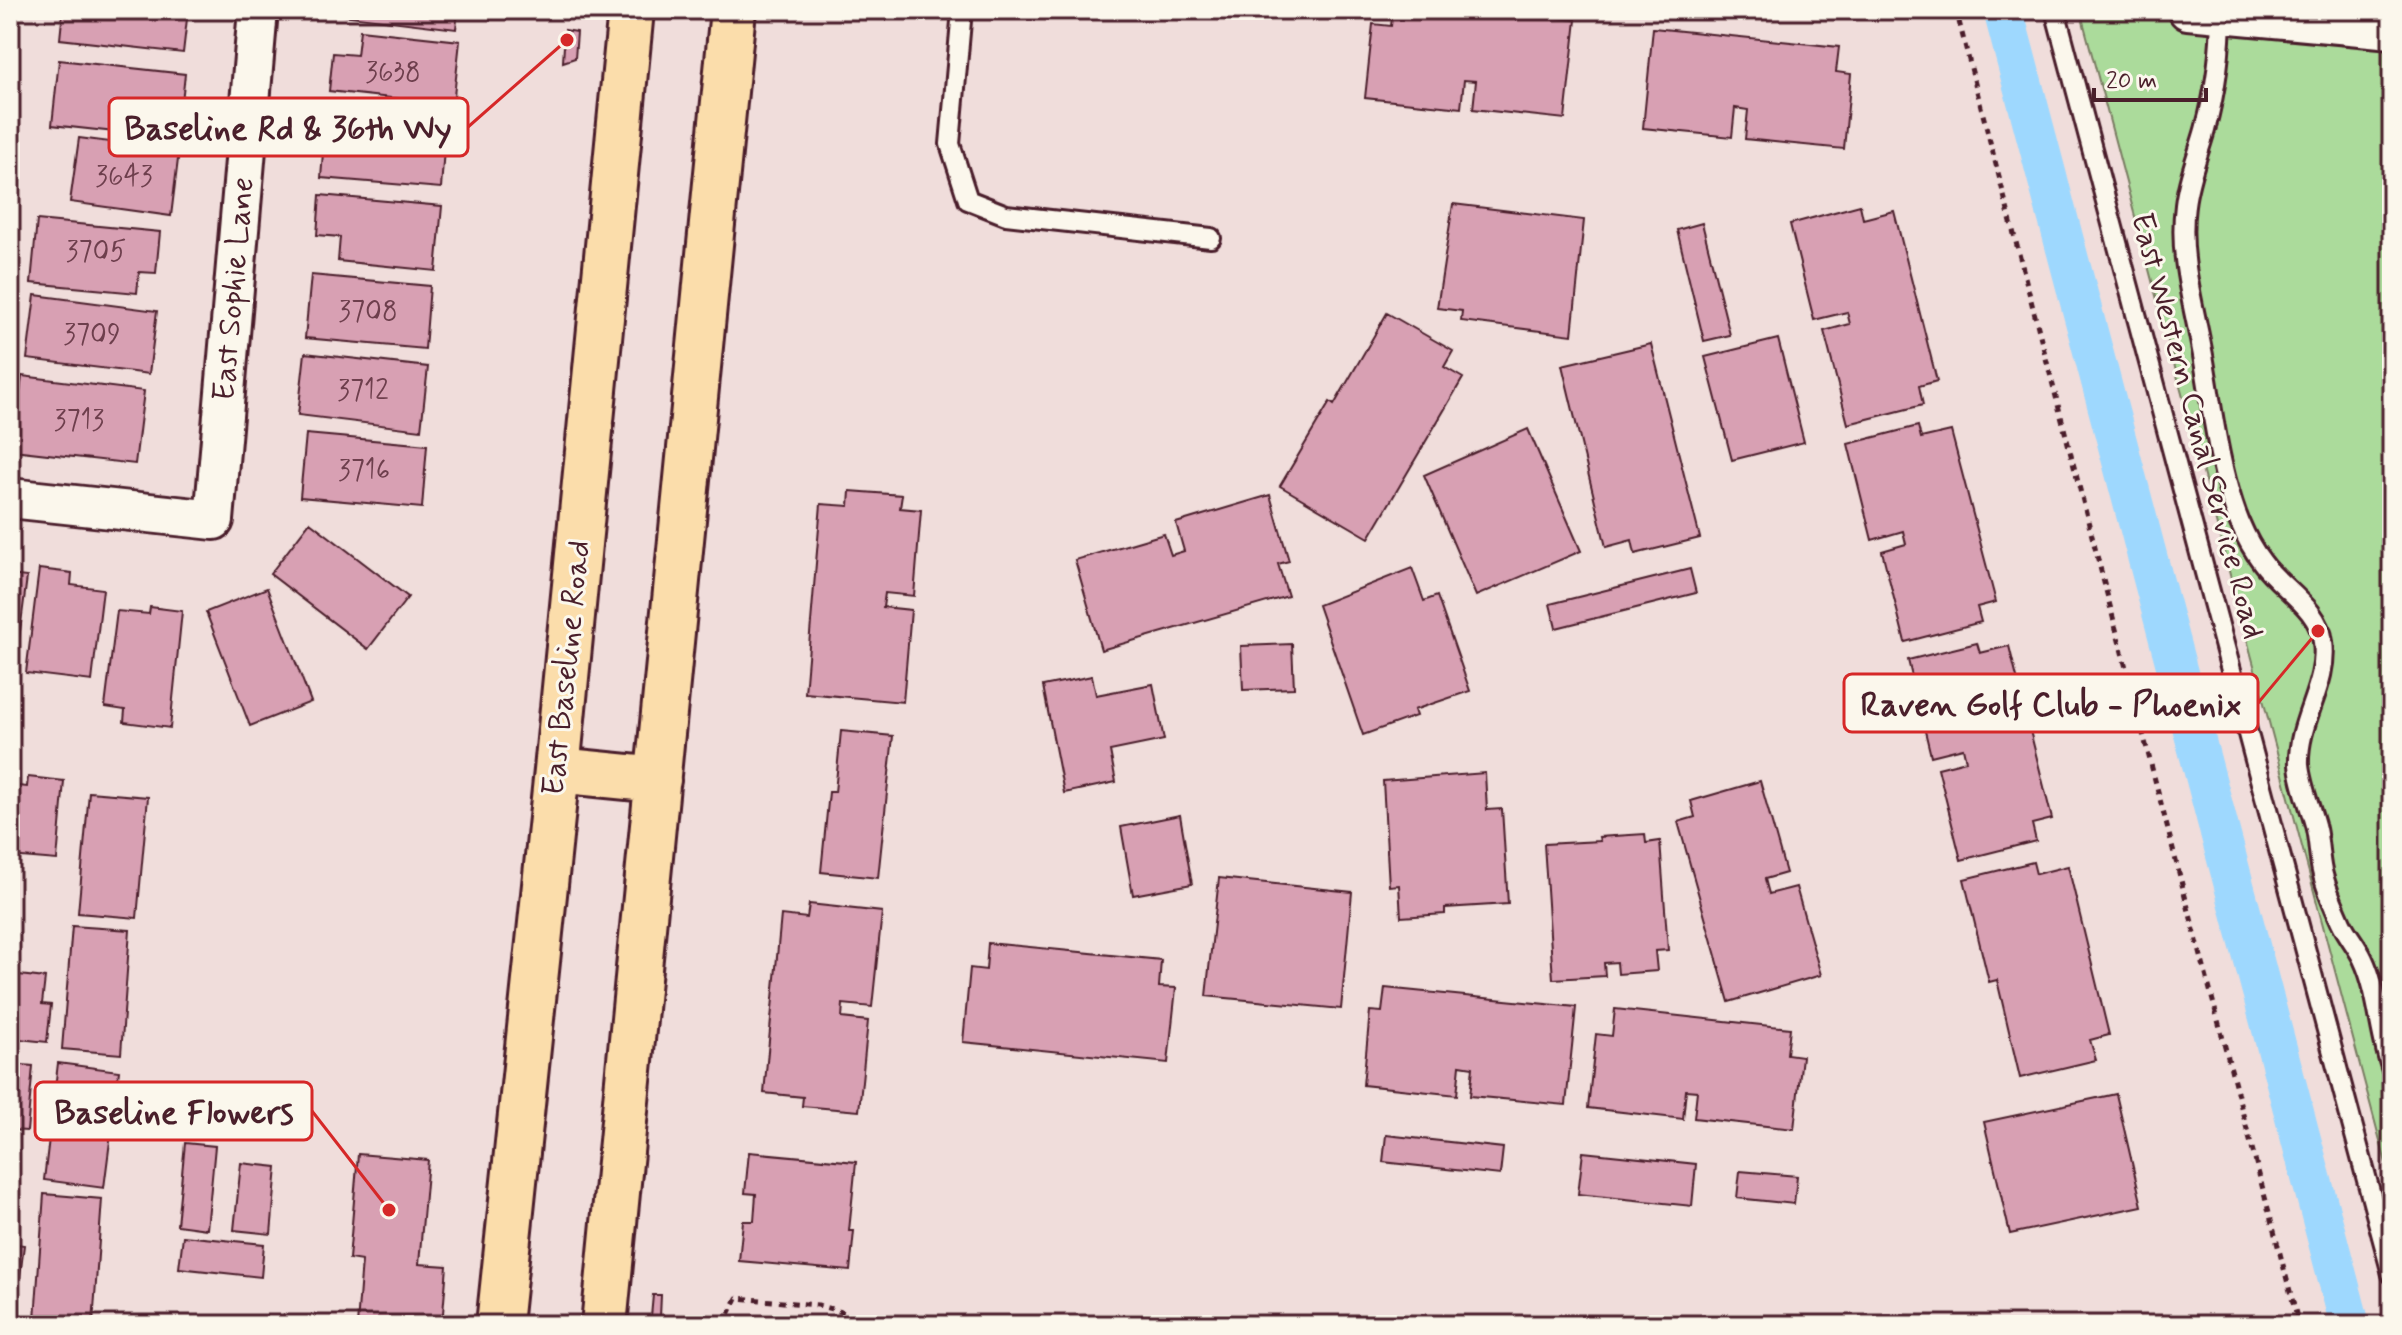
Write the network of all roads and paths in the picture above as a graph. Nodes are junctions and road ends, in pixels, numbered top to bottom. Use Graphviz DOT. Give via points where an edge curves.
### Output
graph roads {
  1 [pos="258,10"];
  2 [pos="631,10"];
  3 [pos="733,10"];
  4 [pos="962,10"];
  5 [pos="1956,10"];
  6 [pos="2055,10"];
  7 [pos="2210,10"];
  8 [pos="2392,29"];
  9 [pos="1211,238"];
  10 [pos="10,498"];
  11 [pos="557,770"];
  12 [pos="658,780"];
  13 [pos="2392,1070"];
  14 [pos="506,1254"];
  15 [pos="2392,1274"];
  16 [pos="499,1325"];
  17 [pos="521,1325"];
  18 [pos="604,1325"];
  19 [pos="724,1325"];
  20 [pos="846,1325"];
  21 [pos="2299,1325"];
  1 -- 10 [label="street, East Sophie Lane" via="214,520"];
  2 -- 11 [label="main road, East Baseline Road"];
  3 -- 12 [label="main road"];
  4 -- 9 [label="lane" via="950,144 968,200 1006,215"];
  5 -- 21 [label="path"];
  6 -- 15 [label="lane, East Western Canal Service Road"];
  7 -- 8 [label="street"];
  7 -- 13 [label="lane" via="2221,48 2185,205 2182,237 2189,296 2237,521 2261,561 2320,625 2322,668 2304,722 2299,770 2323,872 2372,983"];
  11 -- 12 [label="main road"];
  11 -- 14 [label="main road, East Baseline Road"];
  12 -- 18 [label="main road"];
  14 -- 16 [label="main road, East Baseline Road"];
  14 -- 17 [label="main road"];
  19 -- 20 [label="path" via="737,1298 818,1305 845,1313"];
}
